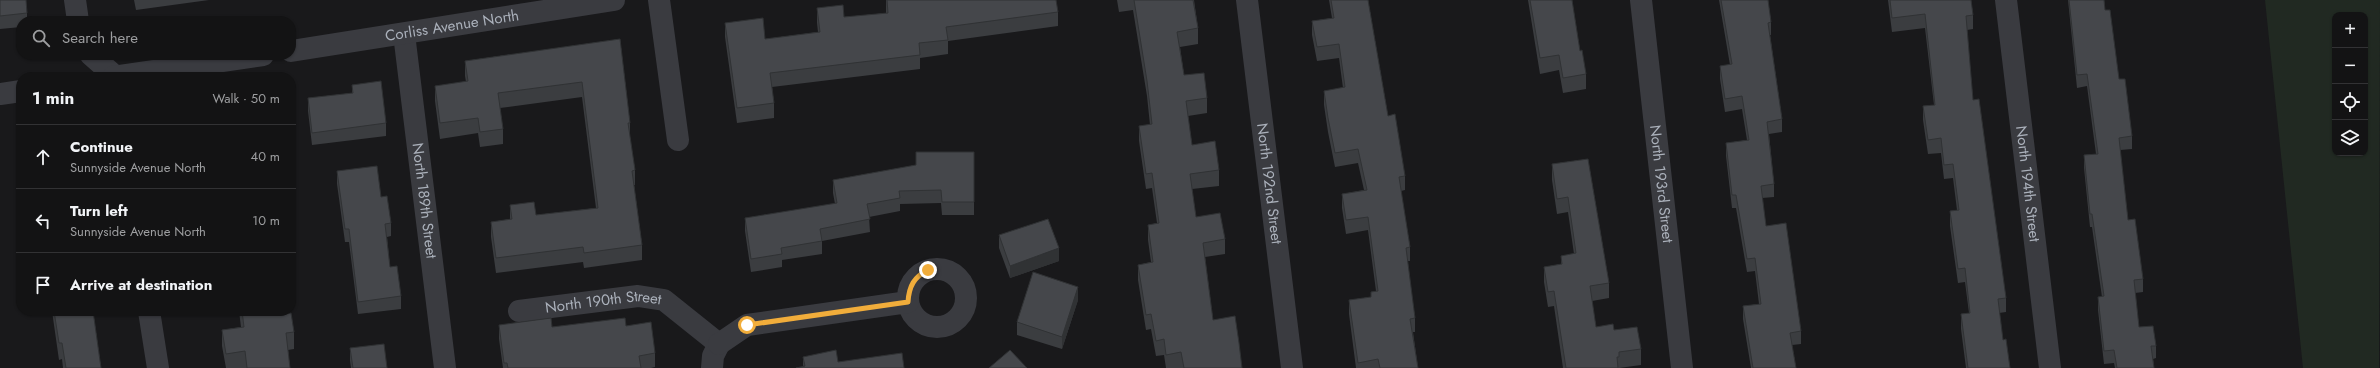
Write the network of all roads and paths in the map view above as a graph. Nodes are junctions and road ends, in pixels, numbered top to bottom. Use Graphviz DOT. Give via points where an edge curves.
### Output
graph roads {
  1 [pos="75,0"];
  2 [pos="614,0"];
  3 [pos="659,0"];
  4 [pos="1247,0"];
  5 [pos="1641,0"];
  6 [pos="2006,0"];
  7 [pos="77,16"];
  8 [pos="404,34"];
  9 [pos="296,50"];
  10 [pos="97,60"];
  11 [pos="230,60"];
  12 [pos="110,72"];
  13 [pos="149,72"];
  14 [pos="16,92"];
  15 [pos="0,94"];
  16 [pos="678,140"];
  17 [pos="908,302"];
  18 [pos="519,311"];
  19 [pos="151,316"];
  20 [pos="719,344"];
  21 [pos="158,368"];
  22 [pos="445,368"];
  23 [pos="712,368"];
  24 [pos="1292,368"];
  25 [pos="1682,368"];
  26 [pos="2050,368"];
  1 -- 7 [label="street"];
  2 -- 8 [label="street, Corliss Avenue North"];
  3 -- 16 [label="street"];
  4 -- 24 [label="street, North 192nd Street"];
  5 -- 25 [label="street, North 193rd Street"];
  6 -- 26 [label="street, North 194th Street"];
  8 -- 9 [label="street, Corliss Avenue North"];
  8 -- 22 [label="street, North 189th Street"];
  10 -- 12 [label="street"];
  11 -- 13 [label="street"];
  14 -- 15 [label="street"];
  17 -- 20 [label="street" via="747,325"];
  18 -- 20 [label="street, North 190th Street" via="638,296 664,300"];
  19 -- 21 [label="street"];
  20 -- 23 [label="street" via="713,356"];
}
